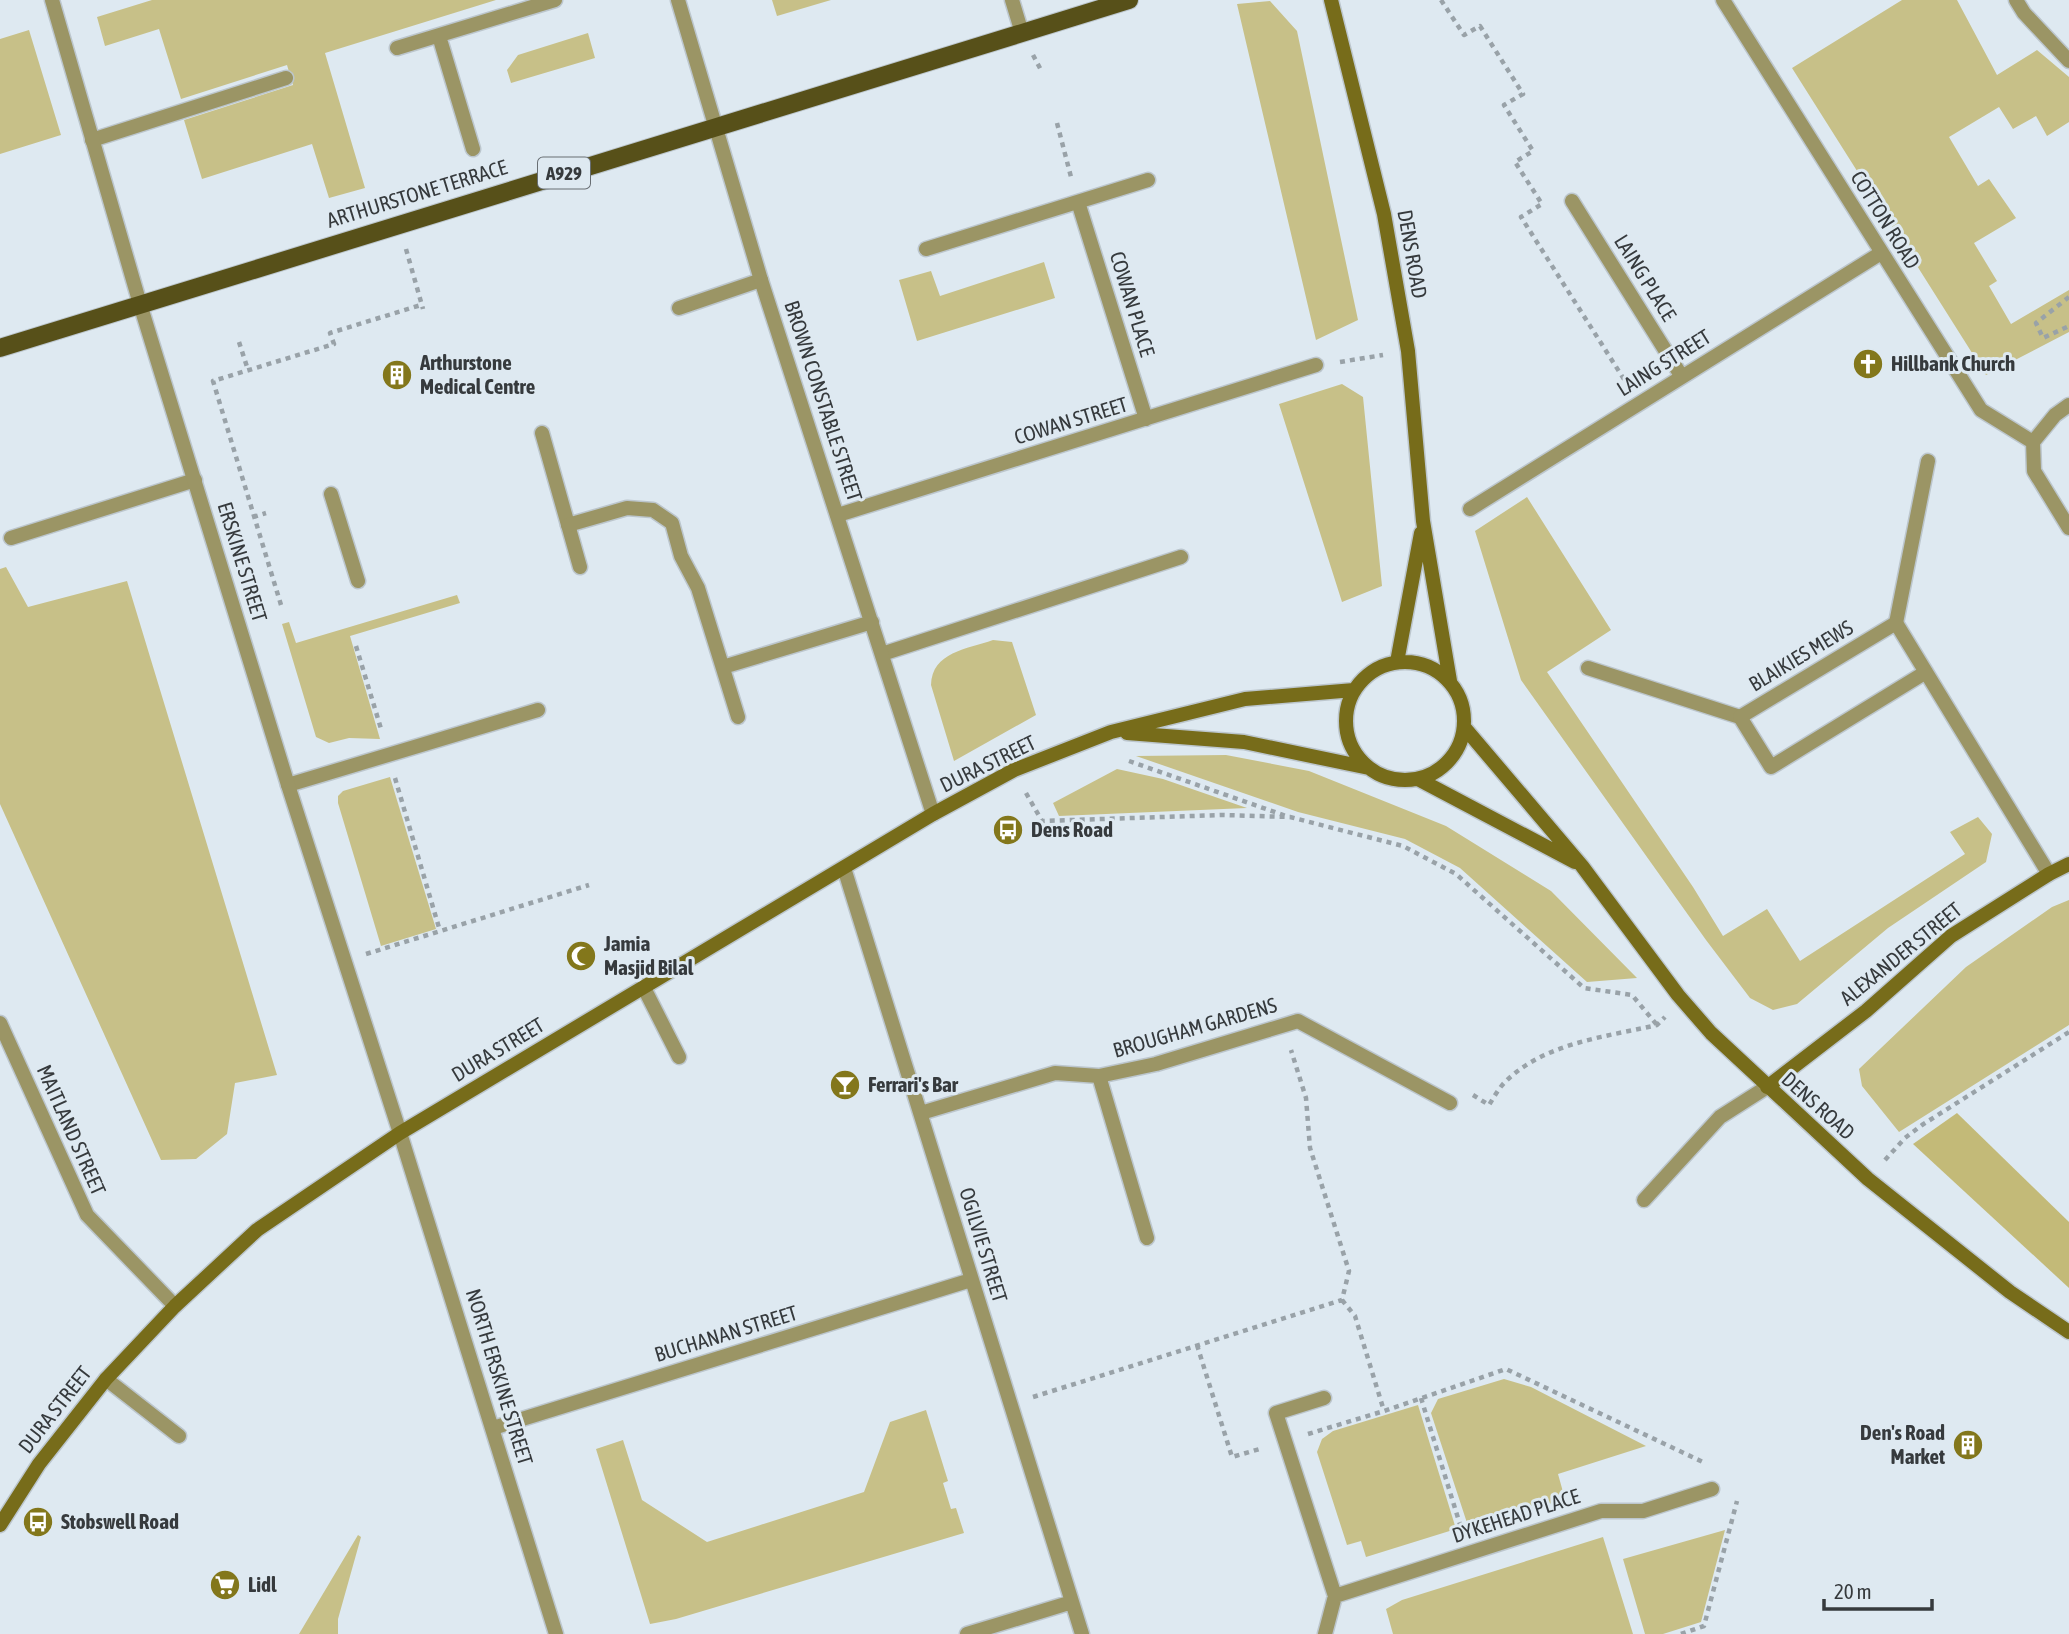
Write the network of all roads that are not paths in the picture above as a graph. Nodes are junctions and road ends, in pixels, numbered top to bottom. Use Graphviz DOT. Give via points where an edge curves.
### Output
graph roads {
  1 [pos="52,0"];
  2 [pos="555,0"];
  3 [pos="678,0"];
  4 [pos="1012,0"];
  5 [pos="1129,0"];
  6 [pos="1331,0"];
  7 [pos="1723,0"];
  8 [pos="2016,0"];
  9 [pos="1022,33"];
  10 [pos="439,36"];
  11 [pos="397,48"];
  12 [pos="2069,61"];
  13 [pos="286,78"];
  14 [pos="716,127"];
  15 [pos="92,140"];
  16 [pos="473,149"];
  17 [pos="1148,180"];
  18 [pos="1572,201"];
  19 [pos="1078,202"];
  20 [pos="926,249"];
  21 [pos="1881,253"];
  22 [pos="761,280"];
  23 [pos="140,304"];
  24 [pos="678,308"];
  25 [pos="0,348"];
  26 [pos="1316,365"];
  27 [pos="1682,377"];
  28 [pos="2069,405"];
  29 [pos="1146,419"];
  30 [pos="542,433"];
  31 [pos="2033,442"];
  32 [pos="1928,460"];
  33 [pos="195,480"];
  34 [pos="331,494"];
  35 [pos="1470,509"];
  36 [pos="838,515"];
  37 [pos="1423,521"];
  38 [pos="568,525"];
  39 [pos="2069,528"];
  40 [pos="11,538"];
  41 [pos="1181,558"];
  42 [pos="580,567"];
  43 [pos="358,581"];
  44 [pos="872,622"];
  45 [pos="1896,623"];
  46 [pos="882,654"];
  47 [pos="1397,662"];
  48 [pos="723,667"];
  49 [pos="1588,668"];
  50 [pos="1926,672"];
  51 [pos="1450,681"];
  52 [pos="1354,691"];
  53 [pos="538,710"];
  54 [pos="738,717"];
  55 [pos="1741,717"];
  56 [pos="1464,727"];
  57 [pos="1111,732"];
  58 [pos="1370,768"];
  59 [pos="1418,779"];
  60 [pos="288,785"];
  61 [pos="933,814"];
  62 [pos="2069,864"];
  63 [pos="1582,866"];
  64 [pos="844,868"];
  65 [pos="2049,874"];
  66 [pos="644,988"];
  67 [pos="0,1023"];
  68 [pos="679,1057"];
  69 [pos="1099,1076"];
  70 [pos="1767,1087"];
  71 [pos="1450,1103"];
  72 [pos="921,1113"];
  73 [pos="400,1133"];
  74 [pos="1644,1200"];
  75 [pos="1147,1238"];
  76 [pos="971,1280"];
  77 [pos="175,1306"];
  78 [pos="2069,1332"];
  79 [pos="106,1379"];
  80 [pos="1324,1398"];
  81 [pos="493,1428"];
  82 [pos="178,1436"];
  83 [pos="1712,1489"];
  84 [pos="0,1525"];
  85 [pos="1335,1596"];
  86 [pos="1072,1602"];
  87 [pos="556,1634"];
  88 [pos="967,1634"];
  89 [pos="1082,1634"];
  90 [pos="1325,1634"];
  1 -- 15 [label="street, ERSKINE STREET"];
  2 -- 10 [label="street"];
  3 -- 14 [label="street, BROWN CONSTABLE STREET"];
  4 -- 9 [label="street"];
  5 -- 9 [label="main road, ARTHURSTONE TERRACE / A929"];
  6 -- 37 [label="main road, DENS ROAD" via="1384,214 1408,351"];
  7 -- 21 [label="street, COTTON ROAD"];
  8 -- 12 [label="street"];
  9 -- 14 [label="main road, ARTHURSTONE TERRACE / A929"];
  10 -- 11 [label="street"];
  10 -- 16 [label="street"];
  13 -- 15 [label="street"];
  14 -- 22 [label="street, BROWN CONSTABLE STREET"];
  14 -- 23 [label="main road, ARTHURSTONE TERRACE / A929"];
  15 -- 23 [label="street, ERSKINE STREET"];
  17 -- 19 [label="street"];
  18 -- 27 [label="street, LAING PLACE"];
  19 -- 20 [label="street"];
  19 -- 29 [label="street, COWAN PLACE"];
  21 -- 27 [label="street, LAING STREET"];
  21 -- 31 [label="street, COTTON ROAD" via="1981,410"];
  22 -- 24 [label="street"];
  22 -- 36 [label="street, BROWN CONSTABLE STREET"];
  23 -- 25 [label="main road, ARTHURSTONE TERRACE / A929"];
  23 -- 33 [label="street, ERSKINE STREET"];
  26 -- 29 [label="street, COWAN STREET"];
  27 -- 35 [label="street, LAING STREET"];
  28 -- 31 [label="street"];
  29 -- 36 [label="street, COWAN STREET"];
  30 -- 38 [label="street"];
  31 -- 39 [label="street" via="2034,471"];
  32 -- 45 [label="street"];
  33 -- 40 [label="street"];
  33 -- 60 [label="street, ERSKINE STREET"];
  34 -- 43 [label="street"];
  36 -- 44 [label="street, BROWN CONSTABLE STREET"];
  37 -- 47 [label="main road, DENS ROAD"];
  37 -- 51 [label="main road, DENS ROAD"];
  38 -- 42 [label="street"];
  38 -- 48 [label="street" via="627,508 653,510 672,523"];
  41 -- 46 [label="street"];
  44 -- 46 [label="street, BROWN CONSTABLE STREET"];
  44 -- 48 [label="street"];
  45 -- 50 [label="street"];
  45 -- 55 [label="street, BLAIKIES MEWS"];
  46 -- 61 [label="street, BROWN CONSTABLE STREET"];
  47 -- 51 [label="main road" via="1426,665"];
  47 -- 52 [label="main road" via="1365,677"];
  48 -- 54 [label="street"];
  49 -- 55 [label="street"];
  50 -- 55 [label="street, BLAIKIES MEWS" via="1771,767"];
  50 -- 65 [label="street"];
  51 -- 56 [label="main road, DENS ROAD" via="1461,702"];
  52 -- 57 [label="main road, DURA STREET" via="1245,699"];
  52 -- 58 [label="main road" via="1346,723 1349,741"];
  53 -- 60 [label="street"];
  56 -- 59 [label="main road" via="1460,745 1449,760"];
  56 -- 63 [label="main road, DENS ROAD"];
  57 -- 58 [label="main road, DURA STREET" via="1244,741"];
  57 -- 61 [label="main road, DURA STREET" via="1014,770"];
  58 -- 59 [label="main road, DENS ROAD" via="1401,780"];
  59 -- 63 [label="main road, DENS ROAD"];
  60 -- 73 [label="street, ERSKINE STREET"];
  61 -- 64 [label="main road, DURA STREET"];
  62 -- 65 [label="main road, ALEXANDER STREET"];
  63 -- 70 [label="main road, DENS ROAD" via="1683,1000"];
  64 -- 66 [label="main road, DURA STREET"];
  64 -- 72 [label="street, OGILVIE STREET"];
  65 -- 70 [label="main road, ALEXANDER STREET" via="1951,936 1866,1011"];
  66 -- 68 [label="street"];
  66 -- 73 [label="main road, DURA STREET"];
  67 -- 77 [label="street, MAITLAND STREET" via="87,1215"];
  69 -- 71 [label="street, BROUGHAM GARDENS" via="1156,1064 1298,1021"];
  69 -- 72 [label="street, BROUGHAM GARDENS" via="1055,1073"];
  69 -- 75 [label="street, BROUGHAM GARDENS"];
  70 -- 74 [label="street" via="1720,1117"];
  70 -- 78 [label="main road, DENS ROAD" via="1926,1227"];
  72 -- 76 [label="street, OGILVIE STREET"];
  73 -- 77 [label="main road, DURA STREET" via="257,1230"];
  73 -- 81 [label="street, NORTH ERSKINE STREET"];
  76 -- 81 [label="street, BUCHANAN STREET"];
  76 -- 86 [label="street, OGILVIE STREET"];
  77 -- 79 [label="main road, DURA STREET"];
  79 -- 82 [label="street"];
  79 -- 84 [label="main road, DURA STREET" via="39,1464"];
  80 -- 85 [label="street" via="1276,1413"];
  81 -- 87 [label="street, NORTH ERSKINE STREET"];
  83 -- 85 [label="street, DYKEHEAD PLACE" via="1643,1511 1601,1511"];
  85 -- 90 [label="street"];
  86 -- 88 [label="street"];
  86 -- 89 [label="street, OGILVIE STREET"];
}
